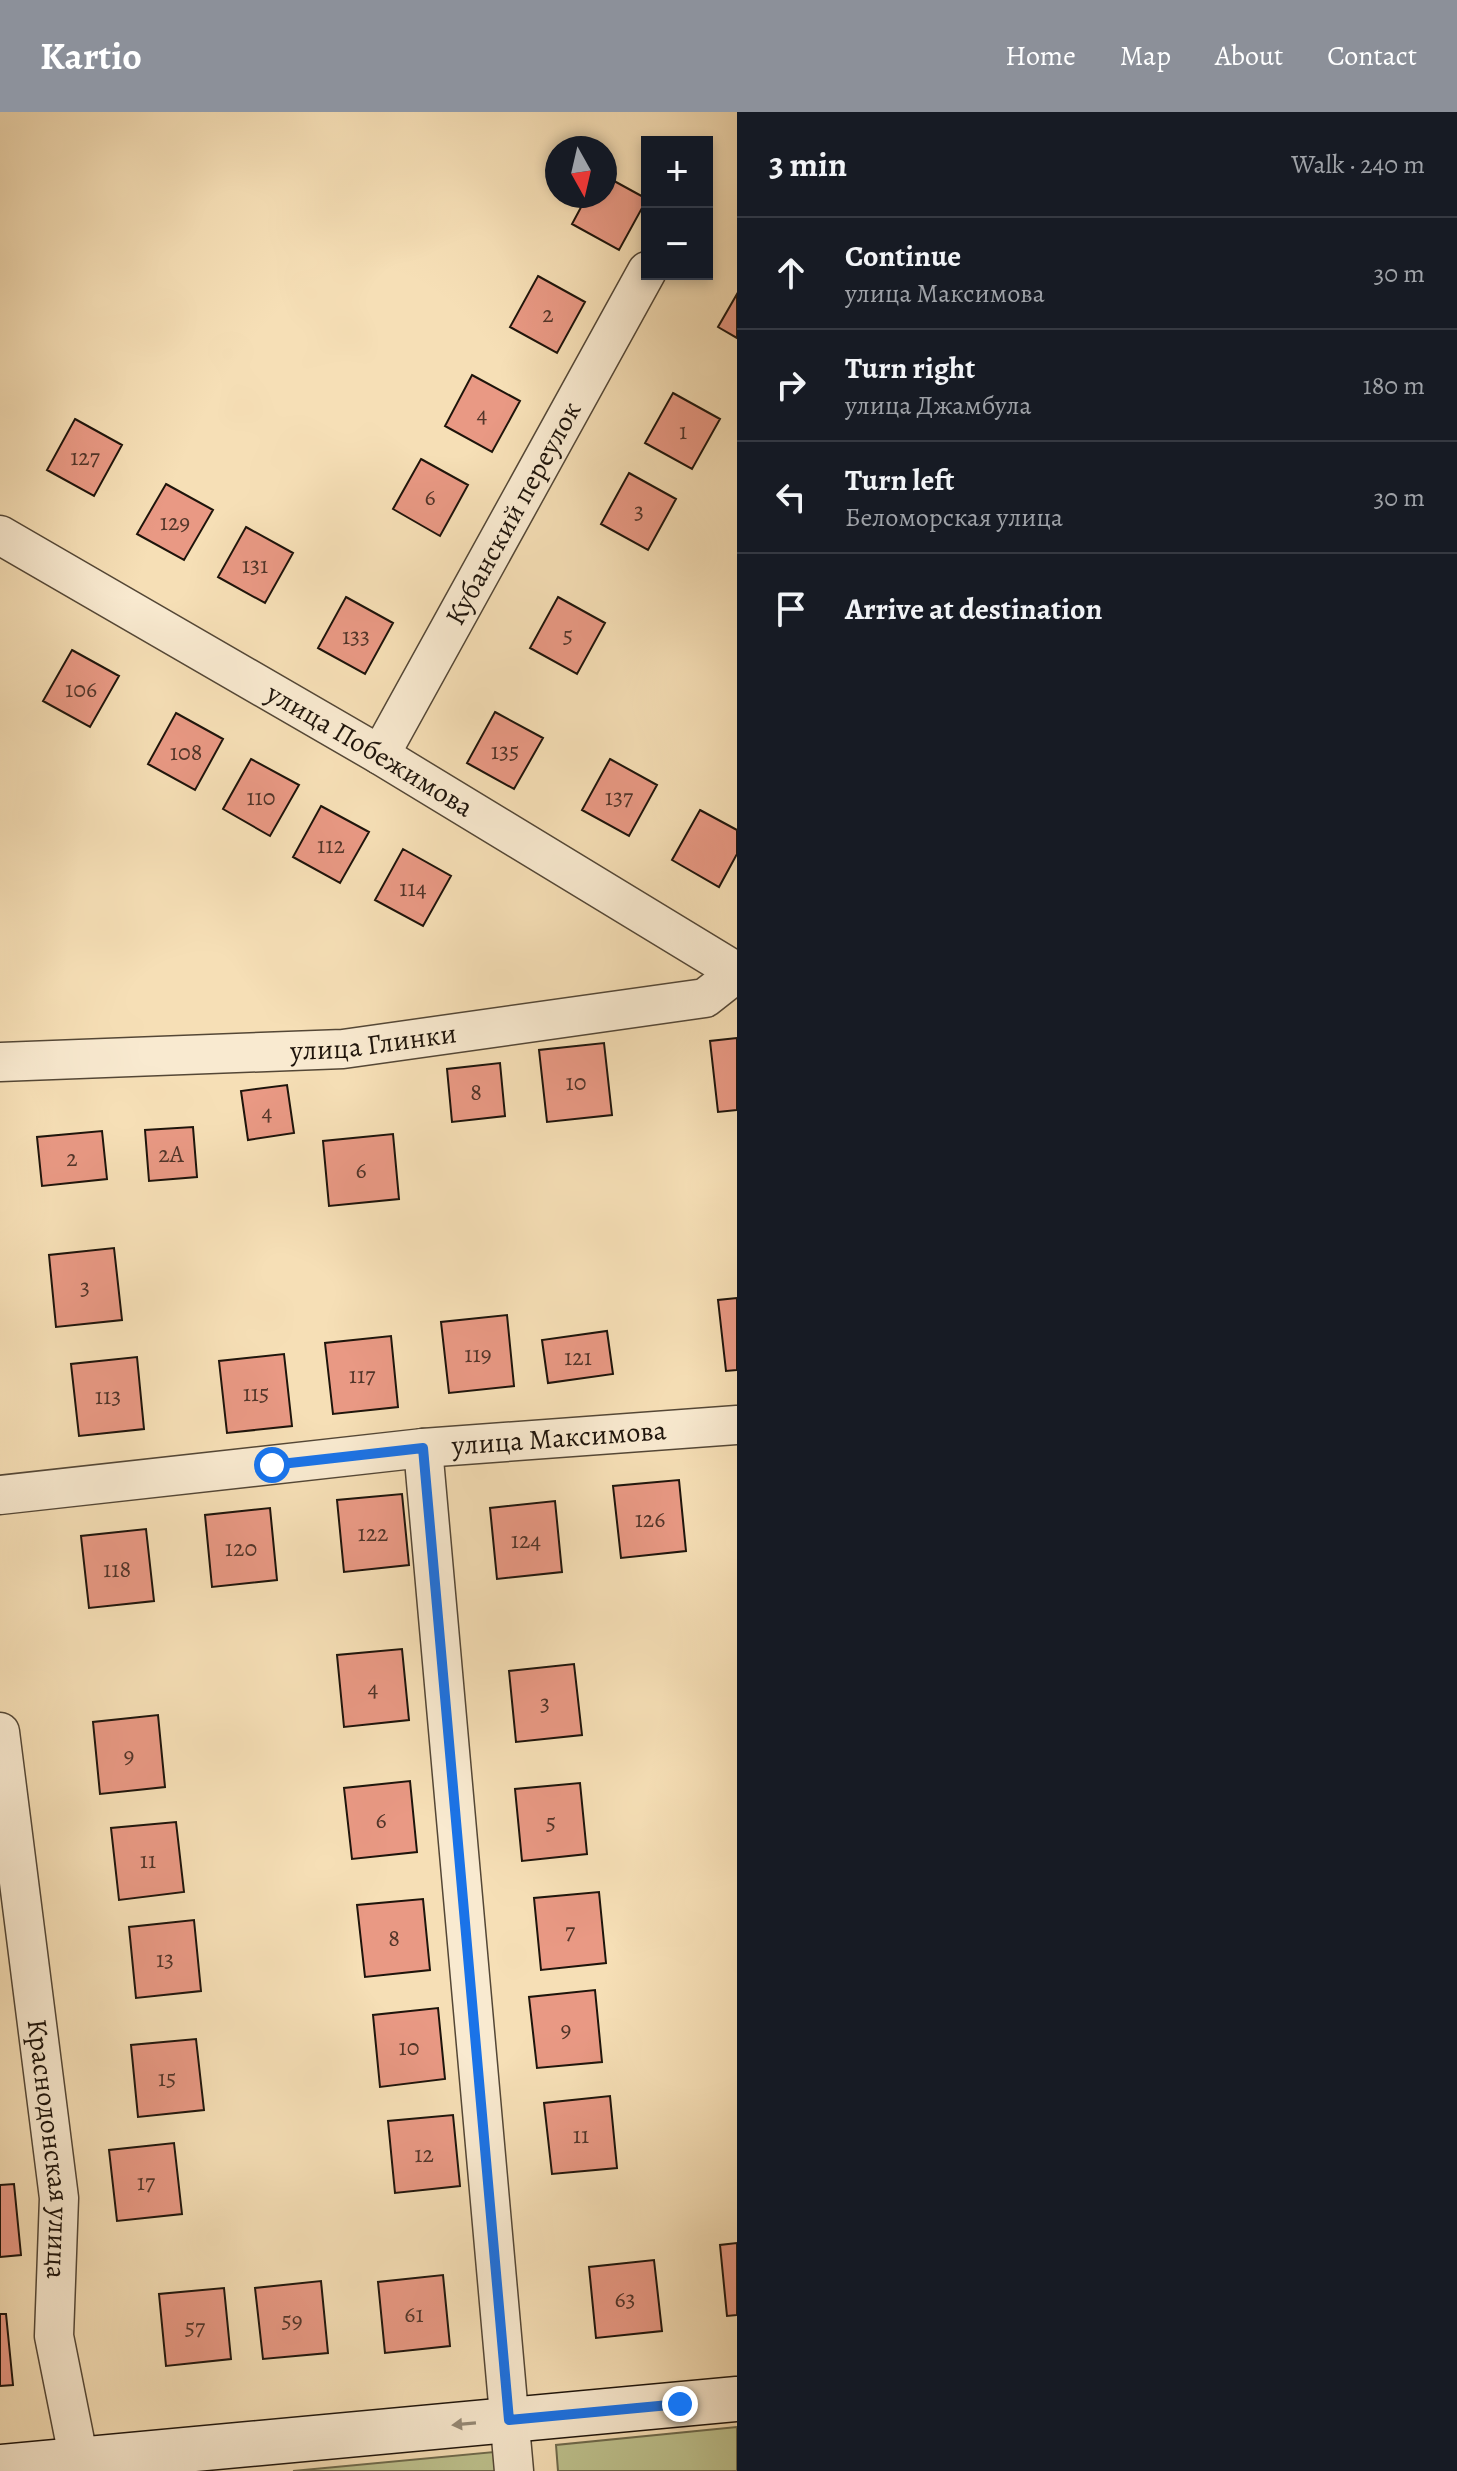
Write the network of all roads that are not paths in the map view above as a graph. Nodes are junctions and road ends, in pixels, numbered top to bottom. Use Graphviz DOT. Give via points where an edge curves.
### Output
graph roads {
  1 [pos="642,280"];
  2 [pos="0,535"];
  3 [pos="380,755"];
  4 [pos="737,972"];
  5 [pos="0,1062"];
  6 [pos="737,1425"];
  7 [pos="423,1448"];
  8 [pos="0,1495"];
  9 [pos="0,1732"];
  10 [pos="737,2399"];
  11 [pos="509,2420"];
  12 [pos="80,2465"];
  13 [pos="0,2467"];
  14 [pos="514,2471"];
  1 -- 3 [label="street, Кубанский переулок"];
  2 -- 3 [label="street, улица Побежимова"];
  3 -- 4 [label="street, улица Побежимова"];
  4 -- 5 [label="street, улица Глинки" via="705,998 343,1049"];
  6 -- 7 [label="street, улица Максимова"];
  7 -- 8 [label="street, улица Максимова"];
  7 -- 11 [label="street"];
  9 -- 12 [label="street, Краснодонская улица" via="59,2198 54,2336"];
  10 -- 11 [label="main road"];
  11 -- 12 [label="main road, one-way"];
  11 -- 14 [label="street"];
  12 -- 13 [label="main road"];
}
